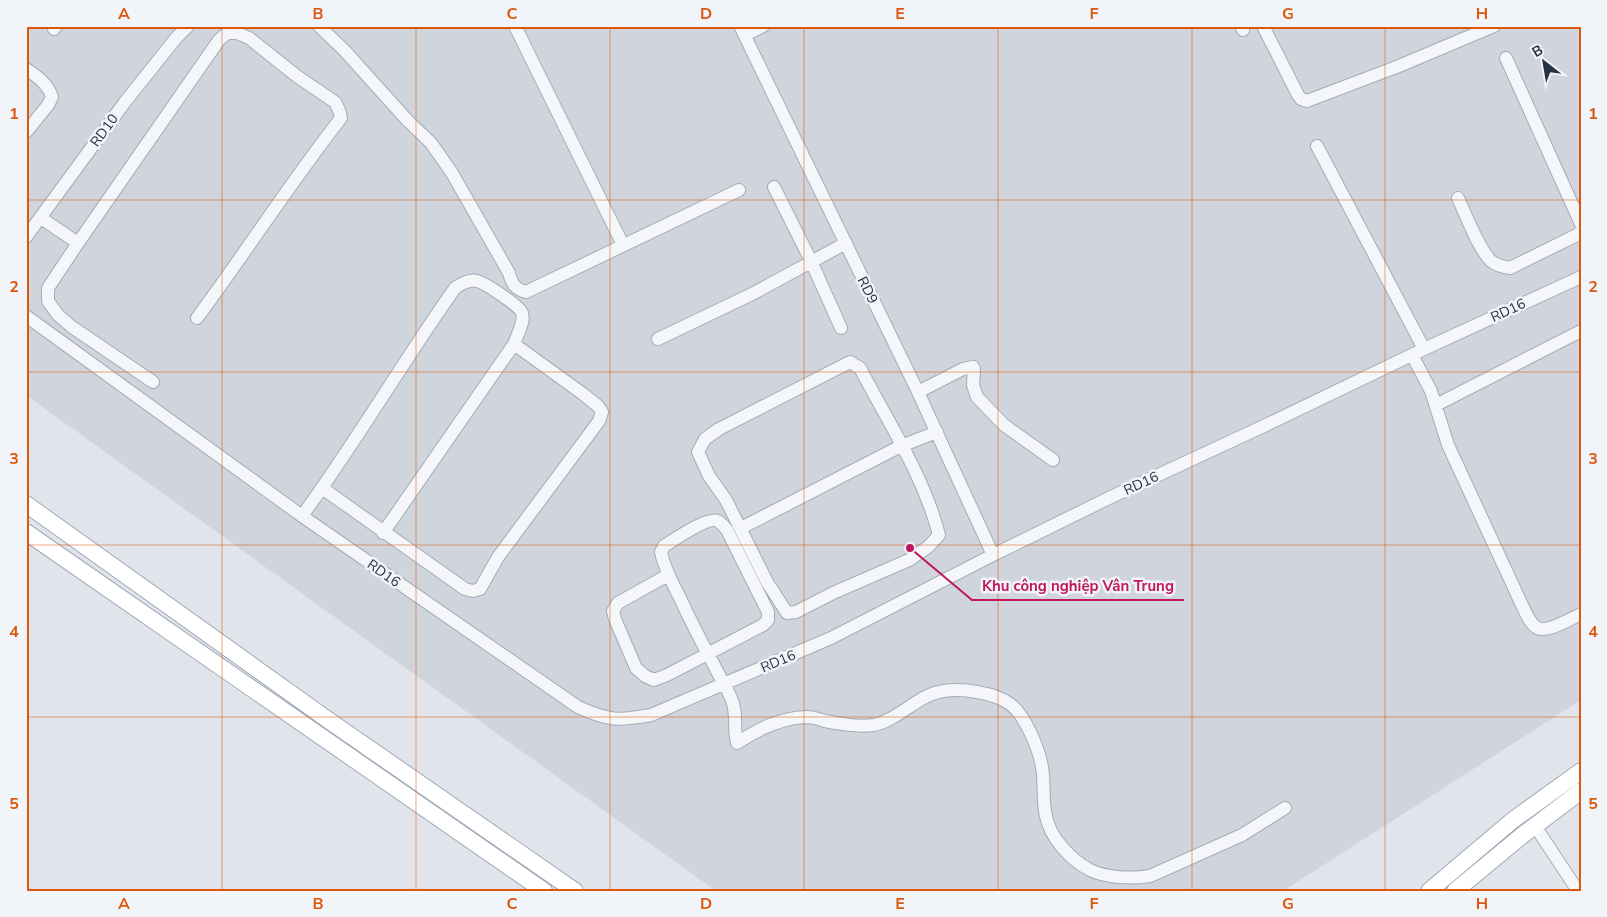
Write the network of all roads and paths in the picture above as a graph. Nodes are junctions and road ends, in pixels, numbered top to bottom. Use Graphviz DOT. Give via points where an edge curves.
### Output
graph roads {
  1 [pos="188,26"];
  2 [pos="319,26"];
  3 [pos="516,26"];
  4 [pos="763,26"];
  5 [pos="1263,26"];
  6 [pos="1493,26"];
  7 [pos="743,31"];
  8 [pos="1506,58"];
  9 [pos="26,69"];
  10 [pos="26,132"];
  11 [pos="1317,146"];
  12 [pos="774,187"];
  13 [pos="739,190"];
  14 [pos="1458,198"];
  15 [pos="41,218"];
  16 [pos="1581,224"];
  17 [pos="1581,233"];
  18 [pos="26,237"];
  19 [pos="78,243"];
  20 [pos="846,243"];
  21 [pos="623,245"];
  22 [pos="811,261"];
  23 [pos="1581,277"];
  24 [pos="26,316"];
  25 [pos="197,318"];
  26 [pos="841,328"];
  27 [pos="1581,331"];
  28 [pos="658,339"];
  29 [pos="514,344"];
  30 [pos="1424,348"];
  31 [pos="1412,355"];
  32 [pos="153,382"];
  33 [pos="918,392"];
  34 [pos="1436,404"];
  35 [pos="937,432"];
  36 [pos="901,446"];
  37 [pos="1053,460"];
  38 [pos="322,488"];
  39 [pos="26,504"];
  40 [pos="302,516"];
  41 [pos="741,528"];
  42 [pos="26,532"];
  43 [pos="383,533"];
  44 [pos="993,554"];
  45 [pos="668,575"];
  46 [pos="1581,614"];
  47 [pos="707,653"];
  48 [pos="724,685"];
  49 [pos="1581,771"];
  50 [pos="1581,791"];
  51 [pos="1285,808"];
  52 [pos="1535,826"];
  53 [pos="544,891"];
  54 [pos="575,891"];
  55 [pos="1429,891"];
  56 [pos="1456,891"];
  57 [pos="1578,891"];
  1 -- 15 [label="street, RD10" via="124,102"];
  2 -- 21 [label="street" via="431,143 452,173 518,289 526,292"];
  3 -- 21 [label="street"];
  4 -- 7 [label="street"];
  5 -- 6 [label="street" via="1298,95 1307,100"];
  7 -- 20 [label="street, RD9"];
  8 -- 16 [label="street"];
  9 -- 10 [label="street" via="49,88 52,97"];
  11 -- 30 [label="street"];
  12 -- 22 [label="street"];
  13 -- 21 [label="street"];
  14 -- 17 [label="street" via="1484,252 1502,267 1510,268"];
  15 -- 18 [label="street, RD10"];
  15 -- 19 [label="street"];
  19 -- 25 [label="street" via="219,40 227,33 249,38 335,102 341,118"];
  19 -- 32 [label="street" via="48,288 48,301 72,327"];
  20 -- 22 [label="street"];
  20 -- 33 [label="street, RD9"];
  22 -- 26 [label="street"];
  22 -- 28 [label="street" via="754,293"];
  23 -- 30 [label="street, RD16"];
  24 -- 40 [label="street, RD16"];
  27 -- 34 [label="street"];
  29 -- 38 [label="street" via="522,321 517,305 476,281 464,282 455,288"];
  29 -- 43 [label="street"];
  29 -- 43 [label="street" via="598,406 602,412 599,421 498,557 480,589 465,589"];
  30 -- 31 [label="street, RD16"];
  31 -- 34 [label="street"];
  31 -- 44 [label="street, RD16"];
  33 -- 35 [label="street, RD9"];
  33 -- 37 [label="street" via="973,367 977,398 1004,425"];
  34 -- 46 [label="street" via="1448,445 1533,625 1541,630 1548,629"];
  35 -- 36 [label="street"];
  35 -- 44 [label="street, RD9"];
  36 -- 41 [label="street"];
  36 -- 41 [label="street" via="860,368 850,362 842,365 719,429 700,445 698,452"];
  36 -- 41 [label="street" via="922,485 939,535 909,560 796,612 787,613 767,582"];
  38 -- 40 [label="street"];
  38 -- 43 [label="street"];
  39 -- 54 [label="main road"];
  40 -- 48 [label="street, RD16" via="578,707 602,718 625,720 651,716"];
  42 -- 53 [label="main road"];
  44 -- 48 [label="street, RD16" via="831,638"];
  45 -- 47 [label="street"];
  45 -- 47 [label="street" via="618,603 613,610 636,668 654,680"];
  45 -- 47 [label="street" via="662,559 664,546 700,525 719,521 727,530 764,603 768,620"];
  47 -- 48 [label="street"];
  48 -- 51 [label="street" via="735,710 737,743 777,722 807,717 865,726 884,723 944,691 972,691 997,696 1011,705 1025,722 1042,767 1046,817 1051,830 1075,860 1091,871 1135,879 1150,876 1242,835"];
  49 -- 55 [label="main road" via="1513,820"];
  50 -- 52 [label="main road"];
  52 -- 56 [label="main road"];
  52 -- 57 [label="street"];
}
